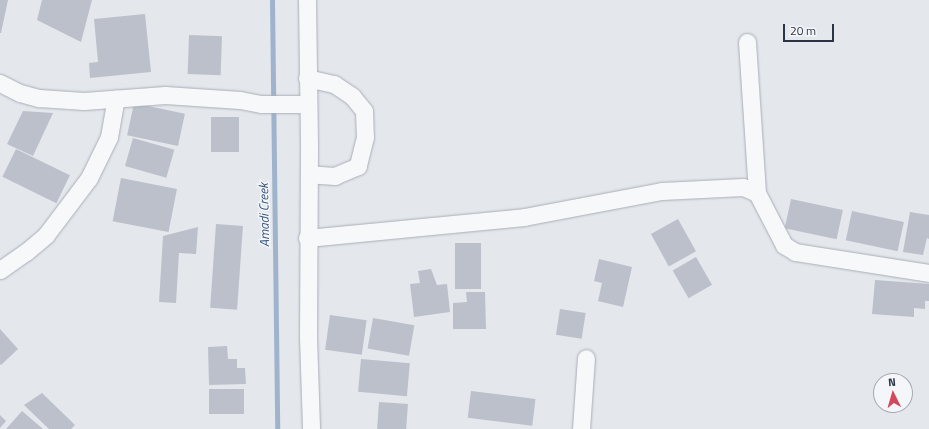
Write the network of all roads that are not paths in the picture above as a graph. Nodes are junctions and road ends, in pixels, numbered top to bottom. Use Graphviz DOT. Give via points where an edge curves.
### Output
graph roads {
  1 [pos="307,0"];
  2 [pos="747,42"];
  3 [pos="307,78"];
  4 [pos="0,83"];
  5 [pos="116,99"];
  6 [pos="307,104"];
  7 [pos="309,174"];
  8 [pos="757,193"];
  9 [pos="308,238"];
  10 [pos="0,270"];
  11 [pos="929,273"];
  12 [pos="586,358"];
  13 [pos="311,429"];
  14 [pos="581,429"];
  1 -- 3 [label="street"];
  2 -- 8 [label="street"];
  3 -- 6 [label="street"];
  3 -- 7 [label="street" via="334,84 352,96 364,111 365,137 358,166 335,176"];
  4 -- 5 [label="street" via="20,93 39,98 84,101"];
  5 -- 6 [label="street" via="165,95 240,100 260,104"];
  5 -- 10 [label="street" via="108,137 89,178 46,235"];
  6 -- 7 [label="street"];
  7 -- 9 [label="street"];
  8 -- 9 [label="street" via="743,187 662,190 524,218"];
  8 -- 11 [label="street" via="784,245 795,252"];
  9 -- 13 [label="street"];
  12 -- 14 [label="street"];
}
